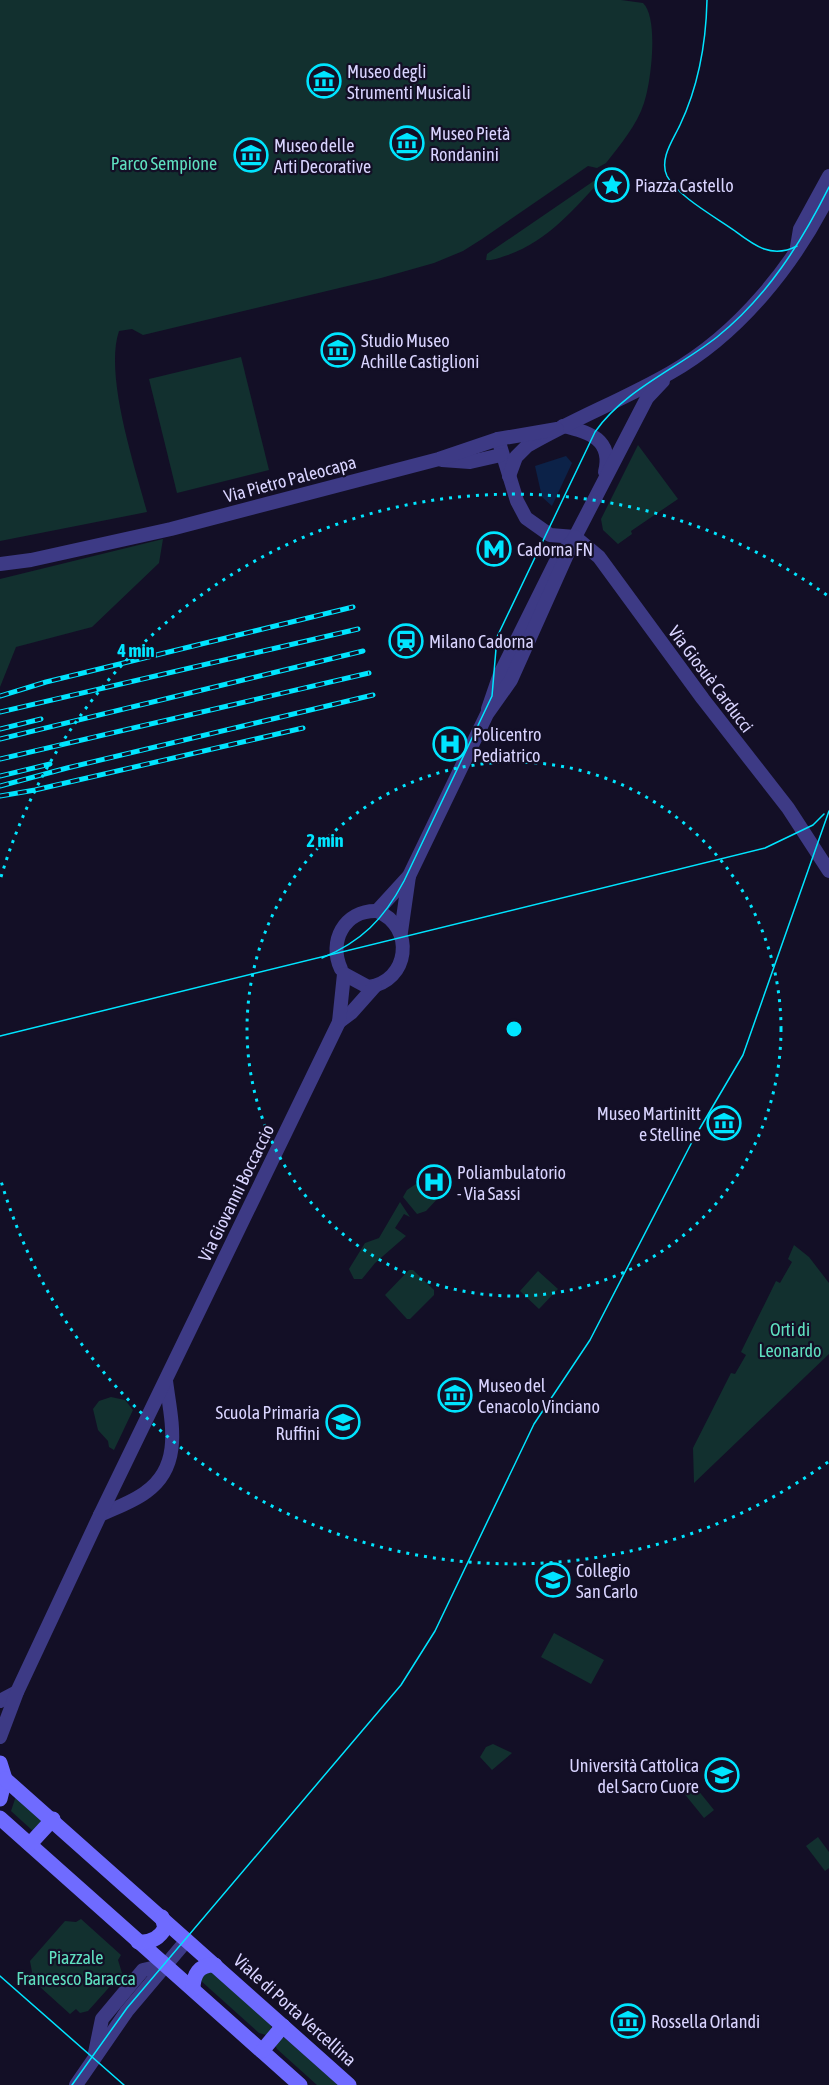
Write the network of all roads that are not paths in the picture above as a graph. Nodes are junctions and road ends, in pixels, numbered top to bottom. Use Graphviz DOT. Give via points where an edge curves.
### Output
graph roads {
  1 [pos="829,176"];
  2 [pos="829,195"];
  3 [pos="797,252"];
  4 [pos="671,373"];
  5 [pos="560,428"];
  6 [pos="498,439"];
  7 [pos="501,455"];
  8 [pos="440,459"];
  9 [pos="509,476"];
  10 [pos="597,492"];
  11 [pos="575,537"];
  12 [pos="0,564"];
  13 [pos="829,871"];
  14 [pos="409,876"];
  15 [pos="377,911"];
  16 [pos="401,932"];
  17 [pos="342,972"];
  18 [pos="375,986"];
  19 [pos="339,1022"];
  20 [pos="165,1379"];
  21 [pos="100,1515"];
  22 [pos="17,1692"];
  23 [pos="0,1701"];
  24 [pos="0,1737"];
  25 [pos="0,1763"];
  26 [pos="5,1779"];
  27 [pos="0,1798"];
  28 [pos="0,1818"];
  29 [pos="52,1820"];
  30 [pos="30,1844"];
  31 [pos="162,1917"];
  32 [pos="187,1940"];
  33 [pos="138,1942"];
  34 [pos="165,1965"];
  35 [pos="215,1965"];
  36 [pos="193,1989"];
  37 [pos="283,2026"];
  38 [pos="262,2051"];
  39 [pos="93,2061"];
  40 [pos="76,2085"];
  41 [pos="85,2085"];
  42 [pos="300,2085"];
  43 [pos="349,2085"];
  1 -- 3 [label="street" via="800,229"];
  2 -- 3 [label="street"];
  3 -- 4 [label="street" via="737,321"];
  4 -- 5 [label="street"];
  4 -- 10 [label="street" via="647,398"];
  5 -- 6 [label="street, Via Pietro Paleocapa"];
  5 -- 9 [label="street" via="521,451"];
  5 -- 10 [label="street" via="584,432 606,448 608,461"];
  6 -- 7 [label="street"];
  6 -- 8 [label="street, Via Pietro Paleocapa"];
  7 -- 8 [label="street" via="460,463"];
  7 -- 9 [label="street"];
  8 -- 12 [label="street, Via Pietro Paleocapa" via="171,529"];
  9 -- 11 [label="street" via="526,518 550,536"];
  10 -- 11 [label="street"];
  11 -- 13 [label="street, Via Giosuè Carducci" via="592,549 608,569 788,808"];
  11 -- 14 [label="street" via="511,680 487,714"];
  14 -- 15 [label="street"];
  14 -- 16 [label="street"];
  15 -- 16 [label="street"];
  15 -- 17 [label="street" via="355,916 341,929 336,946"];
  16 -- 18 [label="street" via="404,942 398,967"];
  17 -- 18 [label="street" via="359,984"];
  17 -- 19 [label="street, Via Giovanni Boccaccio"];
  18 -- 19 [label="street, Via Giovanni Boccaccio"];
  19 -- 20 [label="street, Via Giovanni Boccaccio"];
  20 -- 21 [label="street, Via Giovanni Boccaccio"];
  20 -- 21 [label="street" via="173,1443 168,1463 145,1493"];
  21 -- 22 [label="street"];
  22 -- 23 [label="street"];
  22 -- 24 [label="street"];
  25 -- 26 [label="main road"];
  26 -- 27 [label="main road"];
  26 -- 29 [label="main road"];
  28 -- 30 [label="main road"];
  29 -- 30 [label="main road"];
  29 -- 31 [label="main road"];
  30 -- 33 [label="main road"];
  31 -- 32 [label="main road"];
  31 -- 33 [label="main road" via="162,1934 151,1941"];
  32 -- 34 [label="street"];
  32 -- 35 [label="main road"];
  33 -- 34 [label="main road"];
  34 -- 36 [label="main road"];
  34 -- 39 [label="street" via="120,2019"];
  35 -- 36 [label="main road" via="200,1968"];
  35 -- 37 [label="main road, Viale di Porta Vercellina"];
  36 -- 38 [label="main road"];
  37 -- 38 [label="main road"];
  37 -- 43 [label="main road, Viale di Porta Vercellina"];
  38 -- 42 [label="main road"];
  39 -- 40 [label="street"];
  39 -- 41 [label="street"];
}
